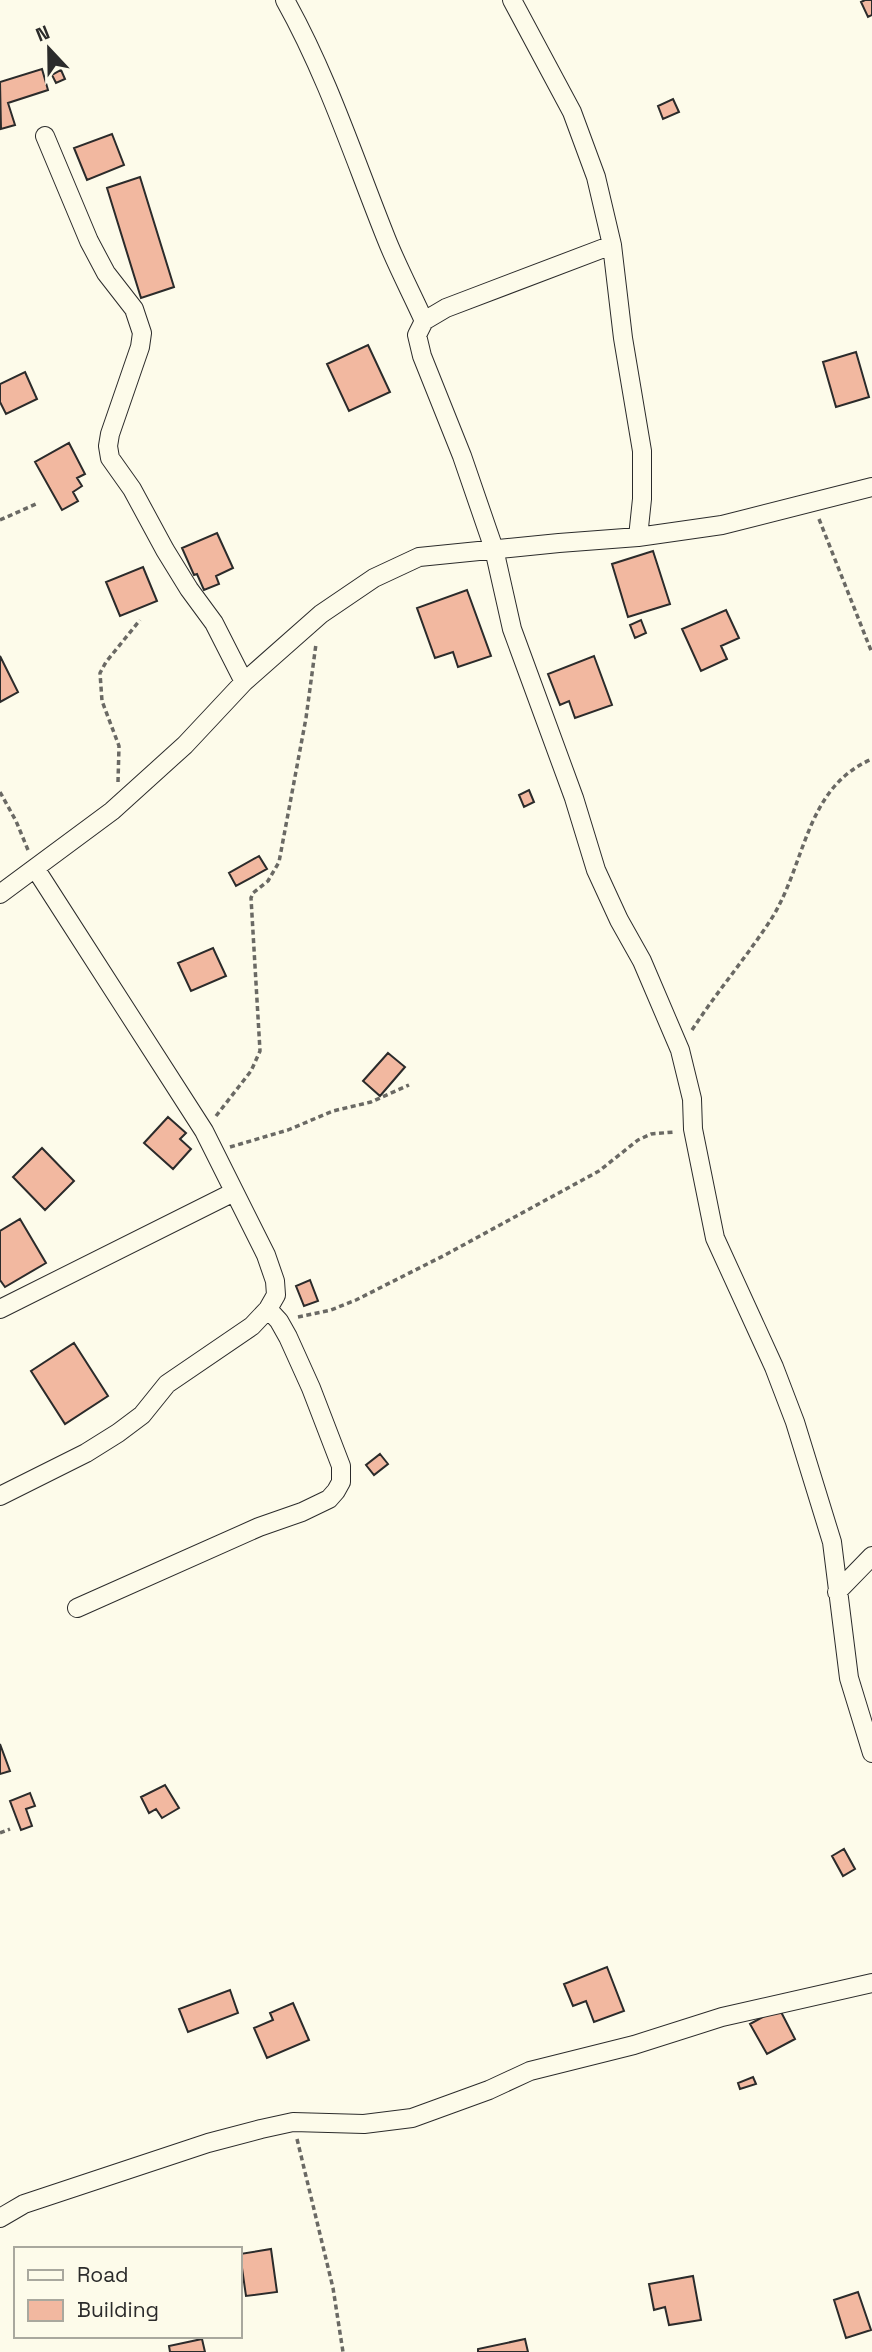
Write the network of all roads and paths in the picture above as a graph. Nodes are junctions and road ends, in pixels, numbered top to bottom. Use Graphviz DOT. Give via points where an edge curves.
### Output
graph roads {
  1 [pos="285,0"];
  2 [pos="512,0"];
  3 [pos="45,136"];
  4 [pos="612,245"];
  5 [pos="424,321"];
  6 [pos="872,487"];
  7 [pos="813,503"];
  8 [pos="36,504"];
  9 [pos="0,520"];
  10 [pos="638,537"];
  11 [pos="494,549"];
  12 [pos="321,614"];
  13 [pos="140,620"];
  14 [pos="872,653"];
  15 [pos="244,682"];
  16 [pos="872,759"];
  17 [pos="0,792"];
  18 [pos="112,811"];
  19 [pos="35,868"];
  20 [pos="0,894"];
  21 [pos="680,1050"];
  22 [pos="409,1085"];
  23 [pos="693,1129"];
  24 [pos="204,1131"];
  25 [pos="214,1150"];
  26 [pos="234,1192"];
  27 [pos="0,1309"];
  28 [pos="274,1315"];
  29 [pos="0,1496"];
  30 [pos="872,1556"];
  31 [pos="837,1592"];
  32 [pos="77,1608"];
  33 [pos="872,1754"];
  34 [pos="10,1829"];
  35 [pos="0,1833"];
  36 [pos="872,1983"];
  37 [pos="293,2122"];
  38 [pos="0,2218"];
  39 [pos="343,2352"];
  1 -- 5 [label="street"];
  2 -- 4 [label="street" via="572,112 596,177"];
  3 -- 15 [label="street" via="89,241 134,310 142,333 110,434 110,458 214,623"];
  4 -- 5 [label="street" via="446,308"];
  4 -- 10 [label="street" via="642,451"];
  5 -- 11 [label="street" via="417,335 422,356"];
  6 -- 7 [label="street"];
  7 -- 10 [label="street" via="722,525"];
  7 -- 14 [label="path"];
  8 -- 9 [label="path"];
  10 -- 11 [label="street"];
  11 -- 12 [label="street" via="419,557 374,578"];
  11 -- 21 [label="street" via="512,629 596,870"];
  12 -- 15 [label="street"];
  12 -- 24 [label="path" via="279,862 251,898 260,1051 251,1071"];
  13 -- 18 [label="path" via="100,673 102,701 119,746"];
  15 -- 18 [label="street" via="186,745"];
  16 -- 21 [label="path" via="841,777 822,801 770,921"];
  17 -- 19 [label="path"];
  18 -- 19 [label="street"];
  19 -- 20 [label="street"];
  19 -- 24 [label="street"];
  21 -- 23 [label="street" via="692,1099"];
  22 -- 25 [label="path" via="251,1142"];
  23 -- 28 [label="path" via="638,1140 599,1171 445,1255 331,1310"];
  23 -- 31 [label="street" via="715,1238 795,1422 832,1542"];
  24 -- 25 [label="street"];
  25 -- 26 [label="street"];
  26 -- 27 [label="street"];
  26 -- 28 [label="street" via="275,1281"];
  28 -- 29 [label="street" via="167,1384 142,1415 118,1433"];
  28 -- 32 [label="street" via="311,1388 341,1466 336,1491 330,1499 302,1512"];
  30 -- 31 [label="street"];
  31 -- 33 [label="street" via="849,1678"];
  34 -- 35 [label="path"];
  36 -- 37 [label="street" via="722,2017 530,2071 412,2118 364,2124"];
  37 -- 38 [label="street" via="173,2154 24,2204"];
  37 -- 39 [label="path" via="333,2288"];
}
